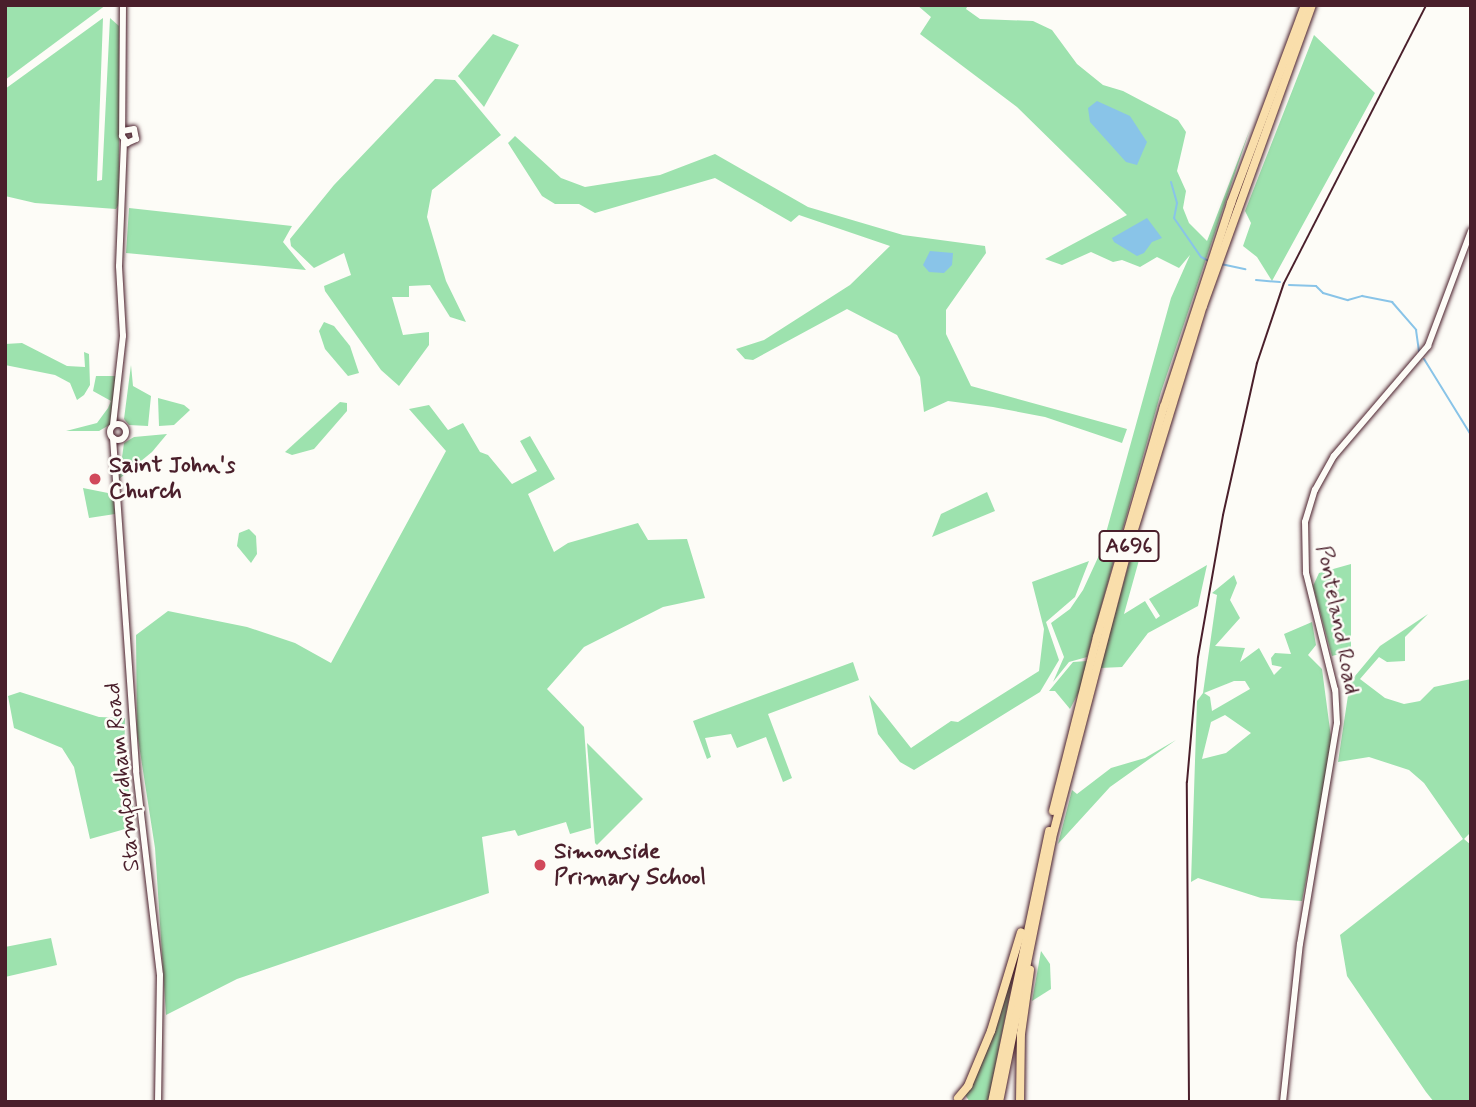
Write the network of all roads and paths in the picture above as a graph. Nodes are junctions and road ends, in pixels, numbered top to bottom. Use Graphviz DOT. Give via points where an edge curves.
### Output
graph roads {
  1 [pos="122,5"];
  2 [pos="1299,5"];
  3 [pos="1305,5"];
  4 [pos="1314,5"];
  5 [pos="1270,95"];
  6 [pos="125,116"];
  7 [pos="133,129"];
  8 [pos="123,131"];
  9 [pos="124,141"];
  10 [pos="134,141"];
  11 [pos="127,153"];
  12 [pos="1471,232"];
  13 [pos="118,410"];
  14 [pos="113,425"];
  15 [pos="122,425"];
  16 [pos="113,438"];
  17 [pos="121,439"];
  18 [pos="115,450"];
  19 [pos="1040,884"];
  20 [pos="958,1098"];
  21 [pos="158,1102"];
  22 [pos="992,1102"];
  23 [pos="999,1102"];
  24 [pos="1020,1102"];
  25 [pos="1283,1102"];
  1 -- 6 [label="main road"];
  2 -- 5 [label="highway"];
  3 -- 5 [label="highway, A696"];
  4 -- 19 [label="highway, A696" via="1203,306 1136,520"];
  5 -- 19 [label="highway, A696" via="1185,338 1138,492"];
  6 -- 7 [label="main road"];
  6 -- 8 [label="main road"];
  7 -- 8 [label="main road"];
  7 -- 10 [label="main road"];
  8 -- 9 [label="main road"];
  9 -- 10 [label="main road"];
  9 -- 11 [label="main road"];
  10 -- 11 [label="main road"];
  11 -- 13 [label="main road"];
  12 -- 25 [label="main road, Ponteland Road" via="1429,346 1334,456 1314,490 1305,522 1306,573 1335,690 1337,723 1300,944"];
  13 -- 14 [label="main road"];
  13 -- 15 [label="main road"];
  14 -- 15 [label="main road"];
  14 -- 16 [label="main road, Stamfordham Road"];
  15 -- 17 [label="main road" via="126,433"];
  16 -- 17 [label="main road"];
  16 -- 18 [label="main road, Stamfordham Road"];
  17 -- 18 [label="main road"];
  18 -- 21 [label="main road, Stamfordham Road" via="136,771 160,975"];
  19 -- 20 [label="highway, A696" via="991,1031 970,1083"];
  19 -- 22 [label="highway, A696"];
  19 -- 23 [label="highway, A696"];
  19 -- 24 [label="highway, A696" via="1022,1024"];
}
